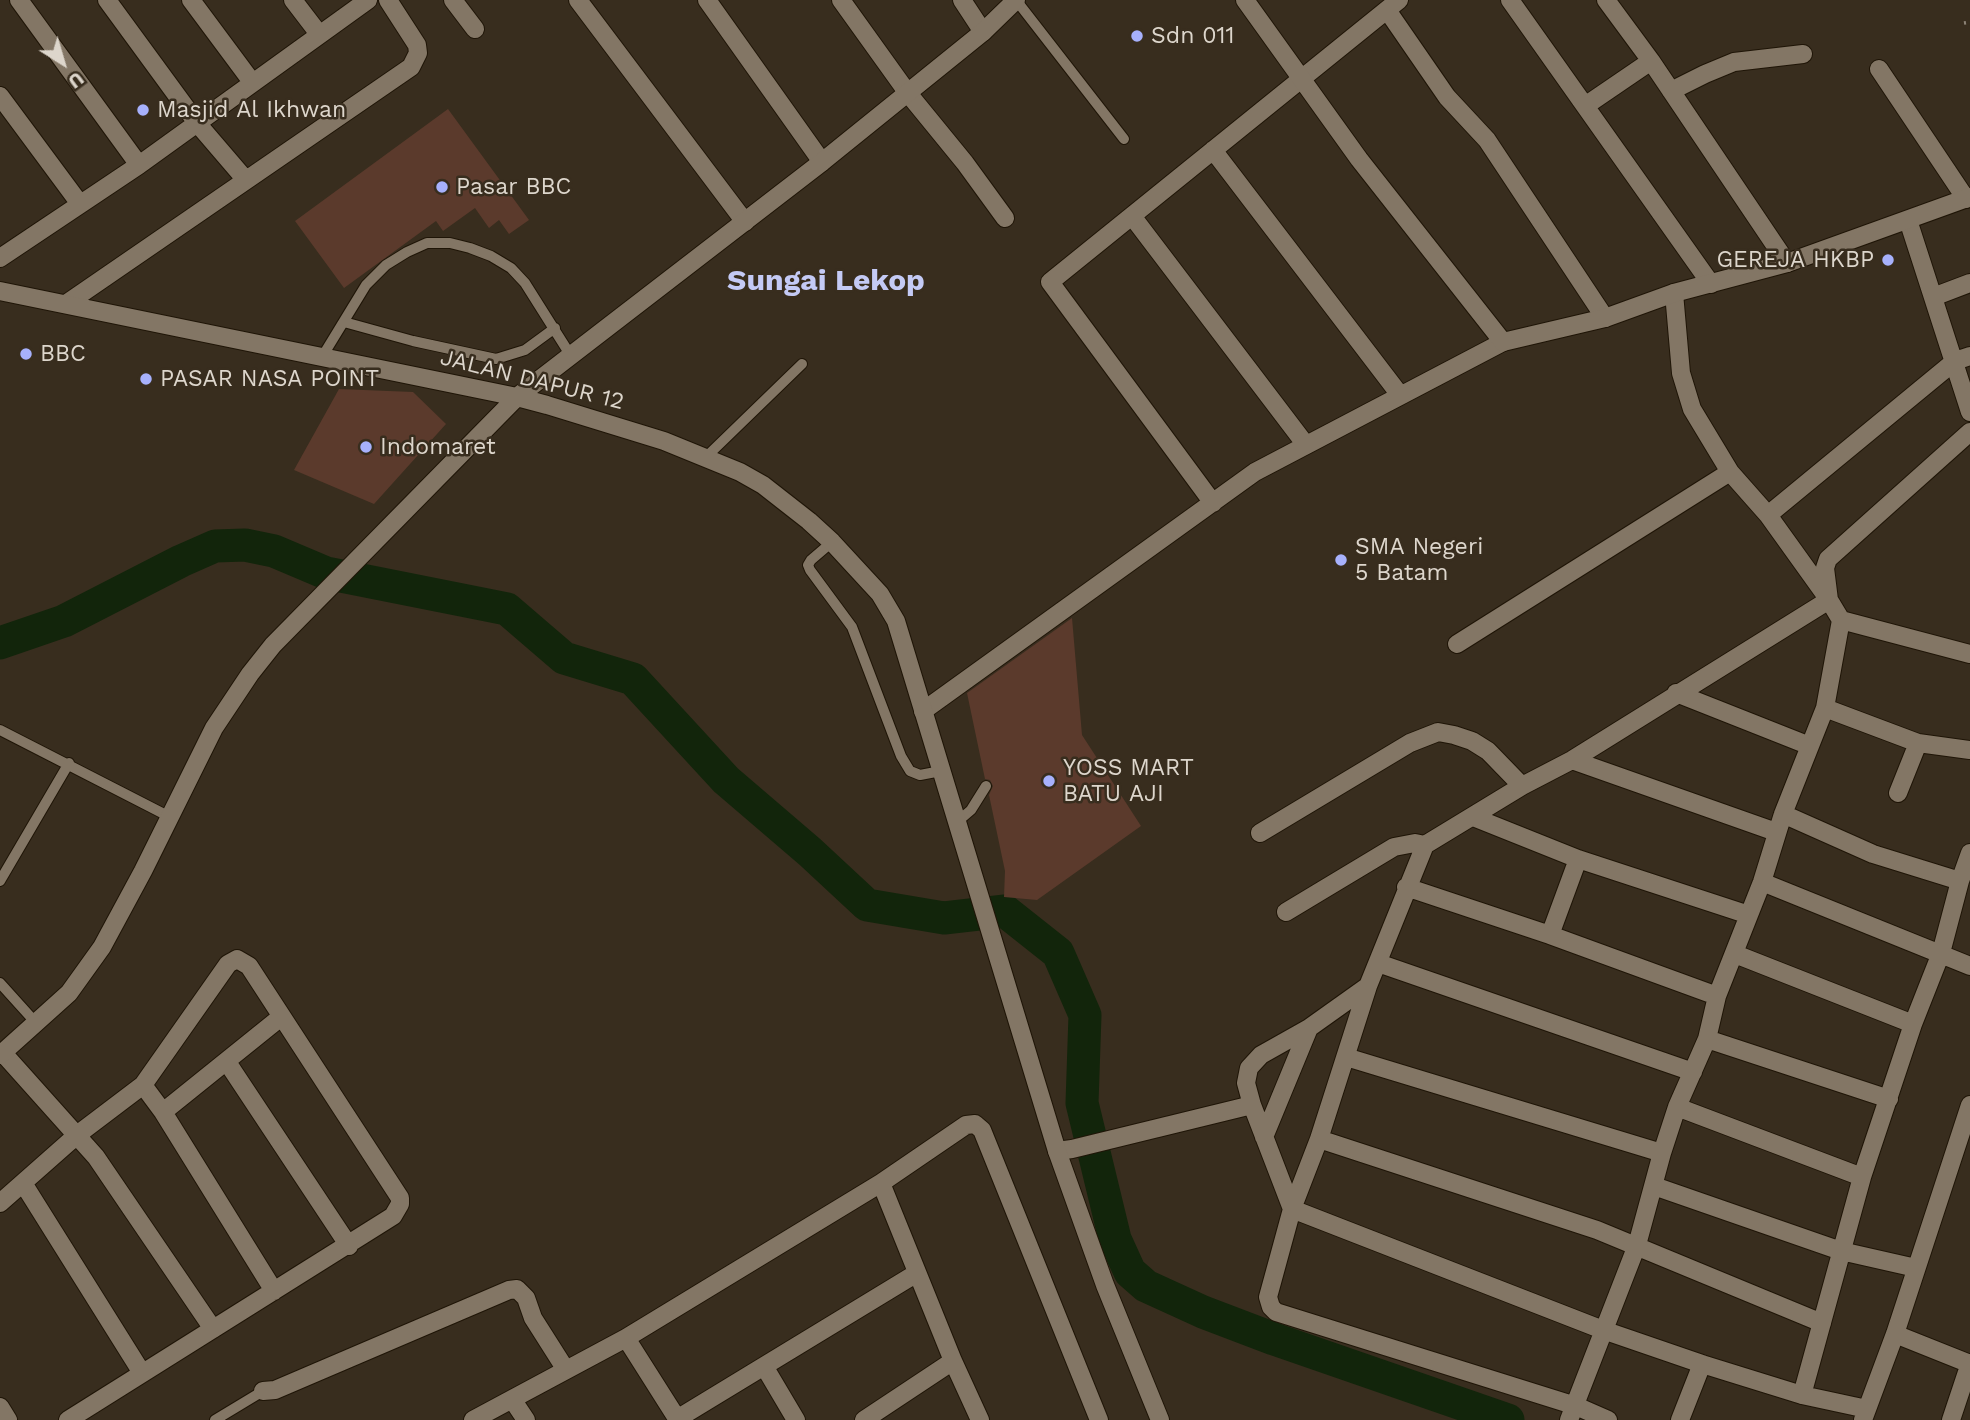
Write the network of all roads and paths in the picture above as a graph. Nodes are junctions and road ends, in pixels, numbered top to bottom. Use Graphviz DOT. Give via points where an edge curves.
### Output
graph roads {
  1 [pos="19,0"];
  2 [pos="107,0"];
  3 [pos="191,0"];
  4 [pos="293,0"];
  5 [pos="368,0"];
  6 [pos="388,0"];
  7 [pos="453,0"];
  8 [pos="578,0"];
  9 [pos="707,0"];
  10 [pos="841,0"];
  11 [pos="962,0"];
  12 [pos="1016,0"];
  13 [pos="1245,0"];
  14 [pos="1510,0"];
  15 [pos="1606,0"];
  16 [pos="1393,5"];
  17 [pos="1970,22"];
  18 [pos="1964,23"];
  19 [pos="475,29"];
  20 [pos="983,32"];
  21 [pos="319,34"];
  22 [pos="1804,54"];
  23 [pos="1651,61"];
  24 [pos="1879,69"];
  25 [pos="1300,80"];
  26 [pos="252,82"];
  27 [pos="907,92"];
  28 [pos="1671,92"];
  29 [pos="0,96"];
  30 [pos="1586,106"];
  31 [pos="197,123"];
  32 [pos="1124,139"];
  33 [pos="1213,150"];
  34 [pos="822,162"];
  35 [pos="139,165"];
  36 [pos="245,179"];
  37 [pos="1968,198"];
  38 [pos="80,204"];
  39 [pos="1132,216"];
  40 [pos="1005,218"];
  41 [pos="1908,220"];
  42 [pos="745,222"];
  43 [pos="3,249"];
  44 [pos="1787,263"];
  45 [pos="1711,284"];
  46 [pos="1970,284"];
  47 [pos="0,290"];
  48 [pos="1674,293"];
  49 [pos="1933,297"];
  50 [pos="66,304"];
  51 [pos="1605,318"];
  52 [pos="344,322"];
  53 [pos="555,328"];
  54 [pos="1503,342"];
  55 [pos="571,356"];
  56 [pos="322,357"];
  57 [pos="1962,359"];
  58 [pos="802,364"];
  59 [pos="1400,395"];
  60 [pos="517,397"];
  61 [pos="1970,412"];
  62 [pos="1970,432"];
  63 [pos="1306,445"];
  64 [pos="705,458"];
  65 [pos="1730,472"];
  66 [pos="1213,503"];
  67 [pos="1768,515"];
  68 [pos="832,542"];
  69 [pos="1829,600"];
  70 [pos="1841,620"];
  71 [pos="1457,644"];
  72 [pos="1970,654"];
  73 [pos="1676,693"];
  74 [pos="1825,708"];
  75 [pos="923,711"];
  76 [pos="0,730"];
  77 [pos="1919,744"];
  78 [pos="1810,746"];
  79 [pos="1970,750"];
  80 [pos="1573,760"];
  81 [pos="69,763"];
  82 [pos="941,771"];
  83 [pos="986,786"];
  84 [pos="1522,786"];
  85 [pos="1898,793"];
  86 [pos="1783,814"];
  87 [pos="168,816"];
  88 [pos="1473,817"];
  89 [pos="956,823"];
  90 [pos="1260,832"];
  91 [pos="1776,832"];
  92 [pos="1425,845"];
  93 [pos="1970,853"];
  94 [pos="1578,859"];
  95 [pos="0,881"];
  96 [pos="1960,881"];
  97 [pos="1762,882"];
  98 [pos="1406,887"];
  99 [pos="1286,912"];
  100 [pos="1749,915"];
  101 [pos="1550,935"];
  102 [pos="1941,953"];
  103 [pos="1735,954"];
  104 [pos="1378,963"];
  105 [pos="1970,966"];
  106 [pos="0,984"];
  107 [pos="1368,986"];
  108 [pos="1717,996"];
  109 [pos="281,1017"];
  110 [pos="36,1023"];
  111 [pos="1913,1024"];
  112 [pos="1309,1028"];
  113 [pos="1707,1039"];
  114 [pos="2,1054"];
  115 [pos="1346,1057"];
  116 [pos="227,1062"];
  117 [pos="1693,1072"];
  118 [pos="144,1085"];
  119 [pos="1889,1100"];
  120 [pos="1252,1105"];
  121 [pos="1970,1105"];
  122 [pos="1677,1107"];
  123 [pos="163,1112"];
  124 [pos="1966,1128"];
  125 [pos="77,1135"];
  126 [pos="1264,1137"];
  127 [pos="1319,1139"];
  128 [pos="1065,1150"];
  129 [pos="1662,1153"];
  130 [pos="1862,1177"];
  131 [pos="23,1183"];
  132 [pos="881,1183"];
  133 [pos="1654,1186"];
  134 [pos="0,1203"];
  135 [pos="1292,1209"];
  136 [pos="1637,1245"];
  137 [pos="349,1246"];
  138 [pos="1841,1251"];
  139 [pos="1916,1268"];
  140 [pos="917,1273"];
  141 [pos="274,1292"];
  142 [pos="1822,1323"];
  143 [pos="213,1329"];
  144 [pos="1603,1330"];
  145 [pos="1895,1334"];
  146 [pos="626,1338"];
  147 [pos="953,1361"];
  148 [pos="1970,1363"];
  149 [pos="1702,1364"];
  150 [pos="764,1366"];
  151 [pos="566,1370"];
  152 [pos="142,1373"];
  153 [pos="263,1391"];
  154 [pos="1802,1395"];
  155 [pos="512,1399"];
  156 [pos="0,1407"];
  157 [pos="1571,1415"];
  158 [pos="1865,1415"];
  159 [pos="678,1419"];
  160 [pos="8,1420"];
  161 [pos="68,1420"];
  162 [pos="215,1420"];
  163 [pos="473,1420"];
  164 [pos="526,1420"];
  165 [pos="796,1420"];
  166 [pos="864,1420"];
  167 [pos="980,1420"];
  168 [pos="1099,1420"];
  169 [pos="1160,1420"];
  170 [pos="1608,1420"];
  171 [pos="1680,1420"];
  172 [pos="1951,1420"];
  1 -- 35 [label="street"];
  2 -- 31 [label="street"];
  3 -- 26 [label="street"];
  4 -- 21 [label="street"];
  5 -- 21 [label="street"];
  6 -- 36 [label="street" via="418,45 411,67"];
  7 -- 19 [label="street"];
  8 -- 42 [label="street"];
  9 -- 34 [label="street"];
  10 -- 27 [label="street"];
  11 -- 20 [label="street"];
  12 -- 20 [label="street"];
  12 -- 32 [label="lane"];
  13 -- 25 [label="street"];
  14 -- 30 [label="street"];
  15 -- 23 [label="street"];
  16 -- 25 [label="street"];
  16 -- 51 [label="street" via="1447,97 1487,140"];
  17 -- 18 [label="path"];
  20 -- 27 [label="street"];
  21 -- 26 [label="street"];
  22 -- 28 [label="street" via="1734,62"];
  23 -- 28 [label="street"];
  23 -- 30 [label="street"];
  24 -- 37 [label="street"];
  25 -- 33 [label="street"];
  25 -- 54 [label="street"];
  26 -- 31 [label="street"];
  27 -- 34 [label="street"];
  27 -- 40 [label="street"];
  28 -- 44 [label="street"];
  29 -- 38 [label="street"];
  30 -- 45 [label="street"];
  31 -- 35 [label="street"];
  31 -- 36 [label="street"];
  33 -- 39 [label="street"];
  33 -- 59 [label="street"];
  34 -- 42 [label="street"];
  35 -- 38 [label="street"];
  36 -- 50 [label="street"];
  37 -- 41 [label="street"];
  38 -- 43 [label="street"];
  39 -- 63 [label="street"];
  39 -- 66 [label="street" via="1050,282"];
  41 -- 44 [label="street"];
  41 -- 49 [label="street"];
  42 -- 55 [label="street"];
  44 -- 45 [label="street"];
  45 -- 48 [label="street"];
  46 -- 49 [label="street"];
  47 -- 50 [label="street, JALAN DAPUR 12"];
  48 -- 51 [label="street"];
  48 -- 65 [label="street" via="1681,373 1692,409"];
  49 -- 57 [label="street"];
  50 -- 56 [label="street, JALAN DAPUR 12"];
  51 -- 54 [label="street"];
  52 -- 53 [label="lane" via="496,359 525,350"];
  52 -- 53 [label="lane" via="366,285 386,265 417,247 439,243 470,248 511,268"];
  52 -- 56 [label="lane"];
  53 -- 55 [label="lane"];
  54 -- 59 [label="street"];
  55 -- 60 [label="street"];
  56 -- 60 [label="street, JALAN DAPUR 12"];
  57 -- 61 [label="street"];
  57 -- 67 [label="street"];
  58 -- 64 [label="lane"];
  59 -- 63 [label="street"];
  60 -- 64 [label="street, JALAN DAPUR 12" via="664,441"];
  60 -- 87 [label="street" via="273,645 214,728"];
  62 -- 69 [label="street" via="1828,559"];
  63 -- 66 [label="street" via="1255,472"];
  64 -- 68 [label="street, JALAN DAPUR 12" via="763,485"];
  65 -- 67 [label="street"];
  65 -- 71 [label="street"];
  66 -- 75 [label="street"];
  67 -- 69 [label="street"];
  68 -- 75 [label="street, JALAN DAPUR 12" via="880,594 896,621"];
  68 -- 82 [label="lane" via="811,560 810,570 852,627 910,771 920,775"];
  69 -- 70 [label="street"];
  69 -- 73 [label="street"];
  70 -- 72 [label="street"];
  70 -- 74 [label="street"];
  73 -- 78 [label="street"];
  73 -- 80 [label="street"];
  74 -- 77 [label="street"];
  74 -- 78 [label="street"];
  75 -- 82 [label="street, JALAN DAPUR 12"];
  76 -- 81 [label="lane"];
  77 -- 79 [label="street"];
  77 -- 85 [label="street"];
  78 -- 86 [label="street"];
  80 -- 84 [label="street"];
  80 -- 91 [label="street"];
  81 -- 87 [label="lane"];
  81 -- 95 [label="lane"];
  82 -- 89 [label="street, JALAN DAPUR 12"];
  83 -- 89 [label="lane"];
  84 -- 88 [label="street"];
  84 -- 90 [label="street" via="1488,751 1472,741 1438,732 1410,743"];
  86 -- 91 [label="street"];
  86 -- 96 [label="street" via="1873,854"];
  87 -- 110 [label="street" via="102,947 69,993"];
  88 -- 92 [label="street"];
  88 -- 94 [label="street"];
  89 -- 128 [label="street, JALAN DAPUR 12"];
  91 -- 97 [label="street"];
  92 -- 98 [label="street"];
  92 -- 99 [label="street" via="1394,847"];
  93 -- 96 [label="street"];
  94 -- 100 [label="street"];
  94 -- 101 [label="street"];
  96 -- 102 [label="street"];
  97 -- 100 [label="street"];
  97 -- 102 [label="street"];
  98 -- 101 [label="street"];
  98 -- 104 [label="street"];
  100 -- 103 [label="street"];
  101 -- 108 [label="street"];
  102 -- 105 [label="street"];
  102 -- 111 [label="street"];
  103 -- 108 [label="street"];
  103 -- 111 [label="street"];
  104 -- 107 [label="street"];
  104 -- 117 [label="street"];
  106 -- 110 [label="lane"];
  107 -- 112 [label="street"];
  107 -- 115 [label="street"];
  108 -- 113 [label="street"];
  109 -- 116 [label="street"];
  109 -- 118 [label="street" via="249,966 242,960 233,961"];
  109 -- 137 [label="street" via="400,1198 393,1216"];
  110 -- 114 [label="street"];
  111 -- 119 [label="street"];
  112 -- 120 [label="street" via="1254,1060 1246,1076"];
  112 -- 126 [label="street"];
  113 -- 117 [label="street"];
  113 -- 119 [label="street"];
  114 -- 125 [label="street"];
  115 -- 127 [label="street"];
  115 -- 129 [label="street"];
  116 -- 123 [label="street"];
  116 -- 137 [label="street"];
  117 -- 122 [label="street"];
  118 -- 123 [label="street"];
  118 -- 125 [label="street"];
  119 -- 130 [label="street"];
  120 -- 126 [label="street"];
  120 -- 128 [label="street"];
  121 -- 124 [label="street"];
  122 -- 129 [label="street"];
  122 -- 130 [label="street"];
  123 -- 141 [label="street"];
  124 -- 139 [label="street"];
  125 -- 131 [label="street"];
  125 -- 143 [label="street"];
  126 -- 135 [label="street"];
  127 -- 135 [label="street"];
  127 -- 136 [label="street"];
  128 -- 169 [label="street, JALAN DAPUR 12" via="1105,1285"];
  129 -- 133 [label="street"];
  130 -- 138 [label="street"];
  131 -- 134 [label="street"];
  131 -- 152 [label="street"];
  132 -- 140 [label="street"];
  132 -- 146 [label="street"];
  132 -- 168 [label="street" via="966,1125 979,1126"];
  133 -- 136 [label="street"];
  133 -- 138 [label="street"];
  135 -- 144 [label="street"];
  135 -- 157 [label="street" via="1269,1292 1276,1312"];
  136 -- 142 [label="street"];
  136 -- 144 [label="street"];
  137 -- 141 [label="street"];
  138 -- 139 [label="street"];
  138 -- 142 [label="street"];
  139 -- 145 [label="street"];
  140 -- 147 [label="street"];
  140 -- 150 [label="street"];
  141 -- 143 [label="street"];
  142 -- 154 [label="street"];
  143 -- 152 [label="street"];
  144 -- 149 [label="street"];
  144 -- 157 [label="street"];
  145 -- 148 [label="street"];
  145 -- 158 [label="street"];
  146 -- 151 [label="street"];
  146 -- 159 [label="street"];
  147 -- 166 [label="street"];
  147 -- 167 [label="street"];
  148 -- 172 [label="street"];
  149 -- 154 [label="street"];
  149 -- 171 [label="street"];
  150 -- 159 [label="street"];
  150 -- 165 [label="street"];
  151 -- 153 [label="street" via="517,1289 275,1390"];
  151 -- 155 [label="street"];
  152 -- 161 [label="street"];
  153 -- 162 [label="lane"];
  154 -- 158 [label="street"];
  155 -- 163 [label="street"];
  155 -- 164 [label="street"];
  156 -- 160 [label="street"];
  157 -- 170 [label="street"];
}
